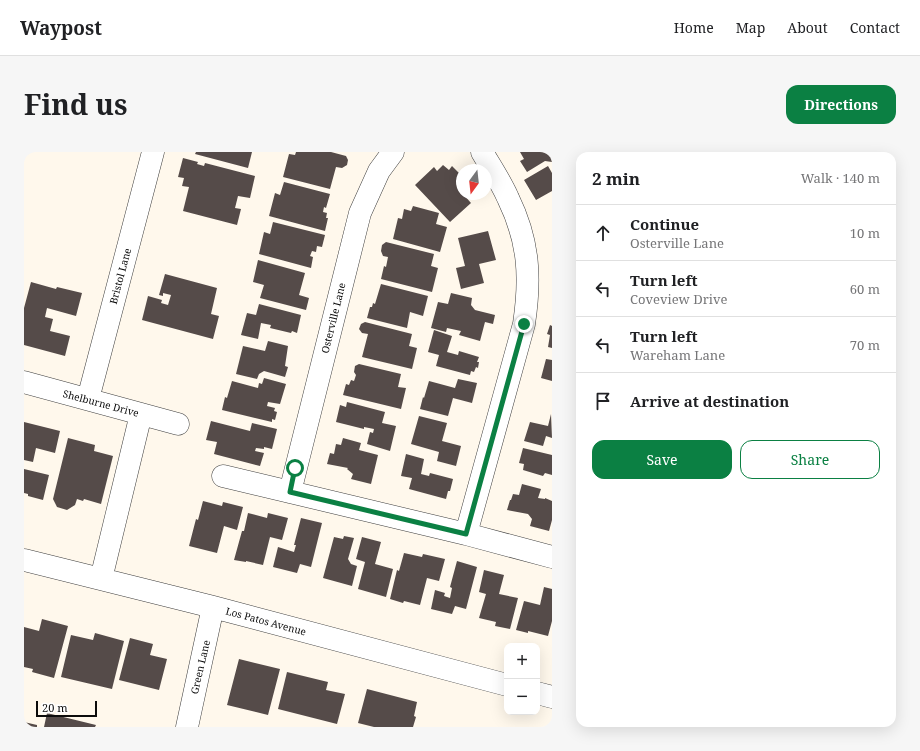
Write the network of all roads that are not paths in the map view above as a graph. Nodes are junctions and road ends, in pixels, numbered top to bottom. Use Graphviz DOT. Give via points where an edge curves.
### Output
graph roads {
  1 [pos="153,152"];
  2 [pos="393,152"];
  3 [pos="482,152"];
  4 [pos="24,382"];
  5 [pos="88,399"];
  6 [pos="141,414"];
  7 [pos="178,424"];
  8 [pos="223,476"];
  9 [pos="290,492"];
  10 [pos="466,534"];
  11 [pos="552,557"];
  12 [pos="24,560"];
  13 [pos="101,579"];
  14 [pos="213,607"];
  15 [pos="504,684"];
  16 [pos="540,694"];
  17 [pos="552,697"];
  18 [pos="186,727"];
  1 -- 5 [label="street, Bristol Lane"];
  2 -- 9 [label="street, Osterville Lane" via="379,171 360,213"];
  3 -- 10 [label="street" via="508,197 517,220 524,240 529,280 524,324"];
  4 -- 5 [label="street, Shelburne Drive"];
  5 -- 6 [label="street, Shelburne Drive"];
  6 -- 7 [label="street, Shelburne Drive"];
  6 -- 13 [label="street"];
  8 -- 9 [label="street"];
  9 -- 10 [label="street"];
  10 -- 11 [label="street"];
  12 -- 13 [label="street, Los Patos Avenue"];
  13 -- 14 [label="street, Los Patos Avenue"];
  14 -- 15 [label="street, Los Patos Avenue"];
  14 -- 18 [label="street, Green Lane"];
  16 -- 17 [label="street"];
}
